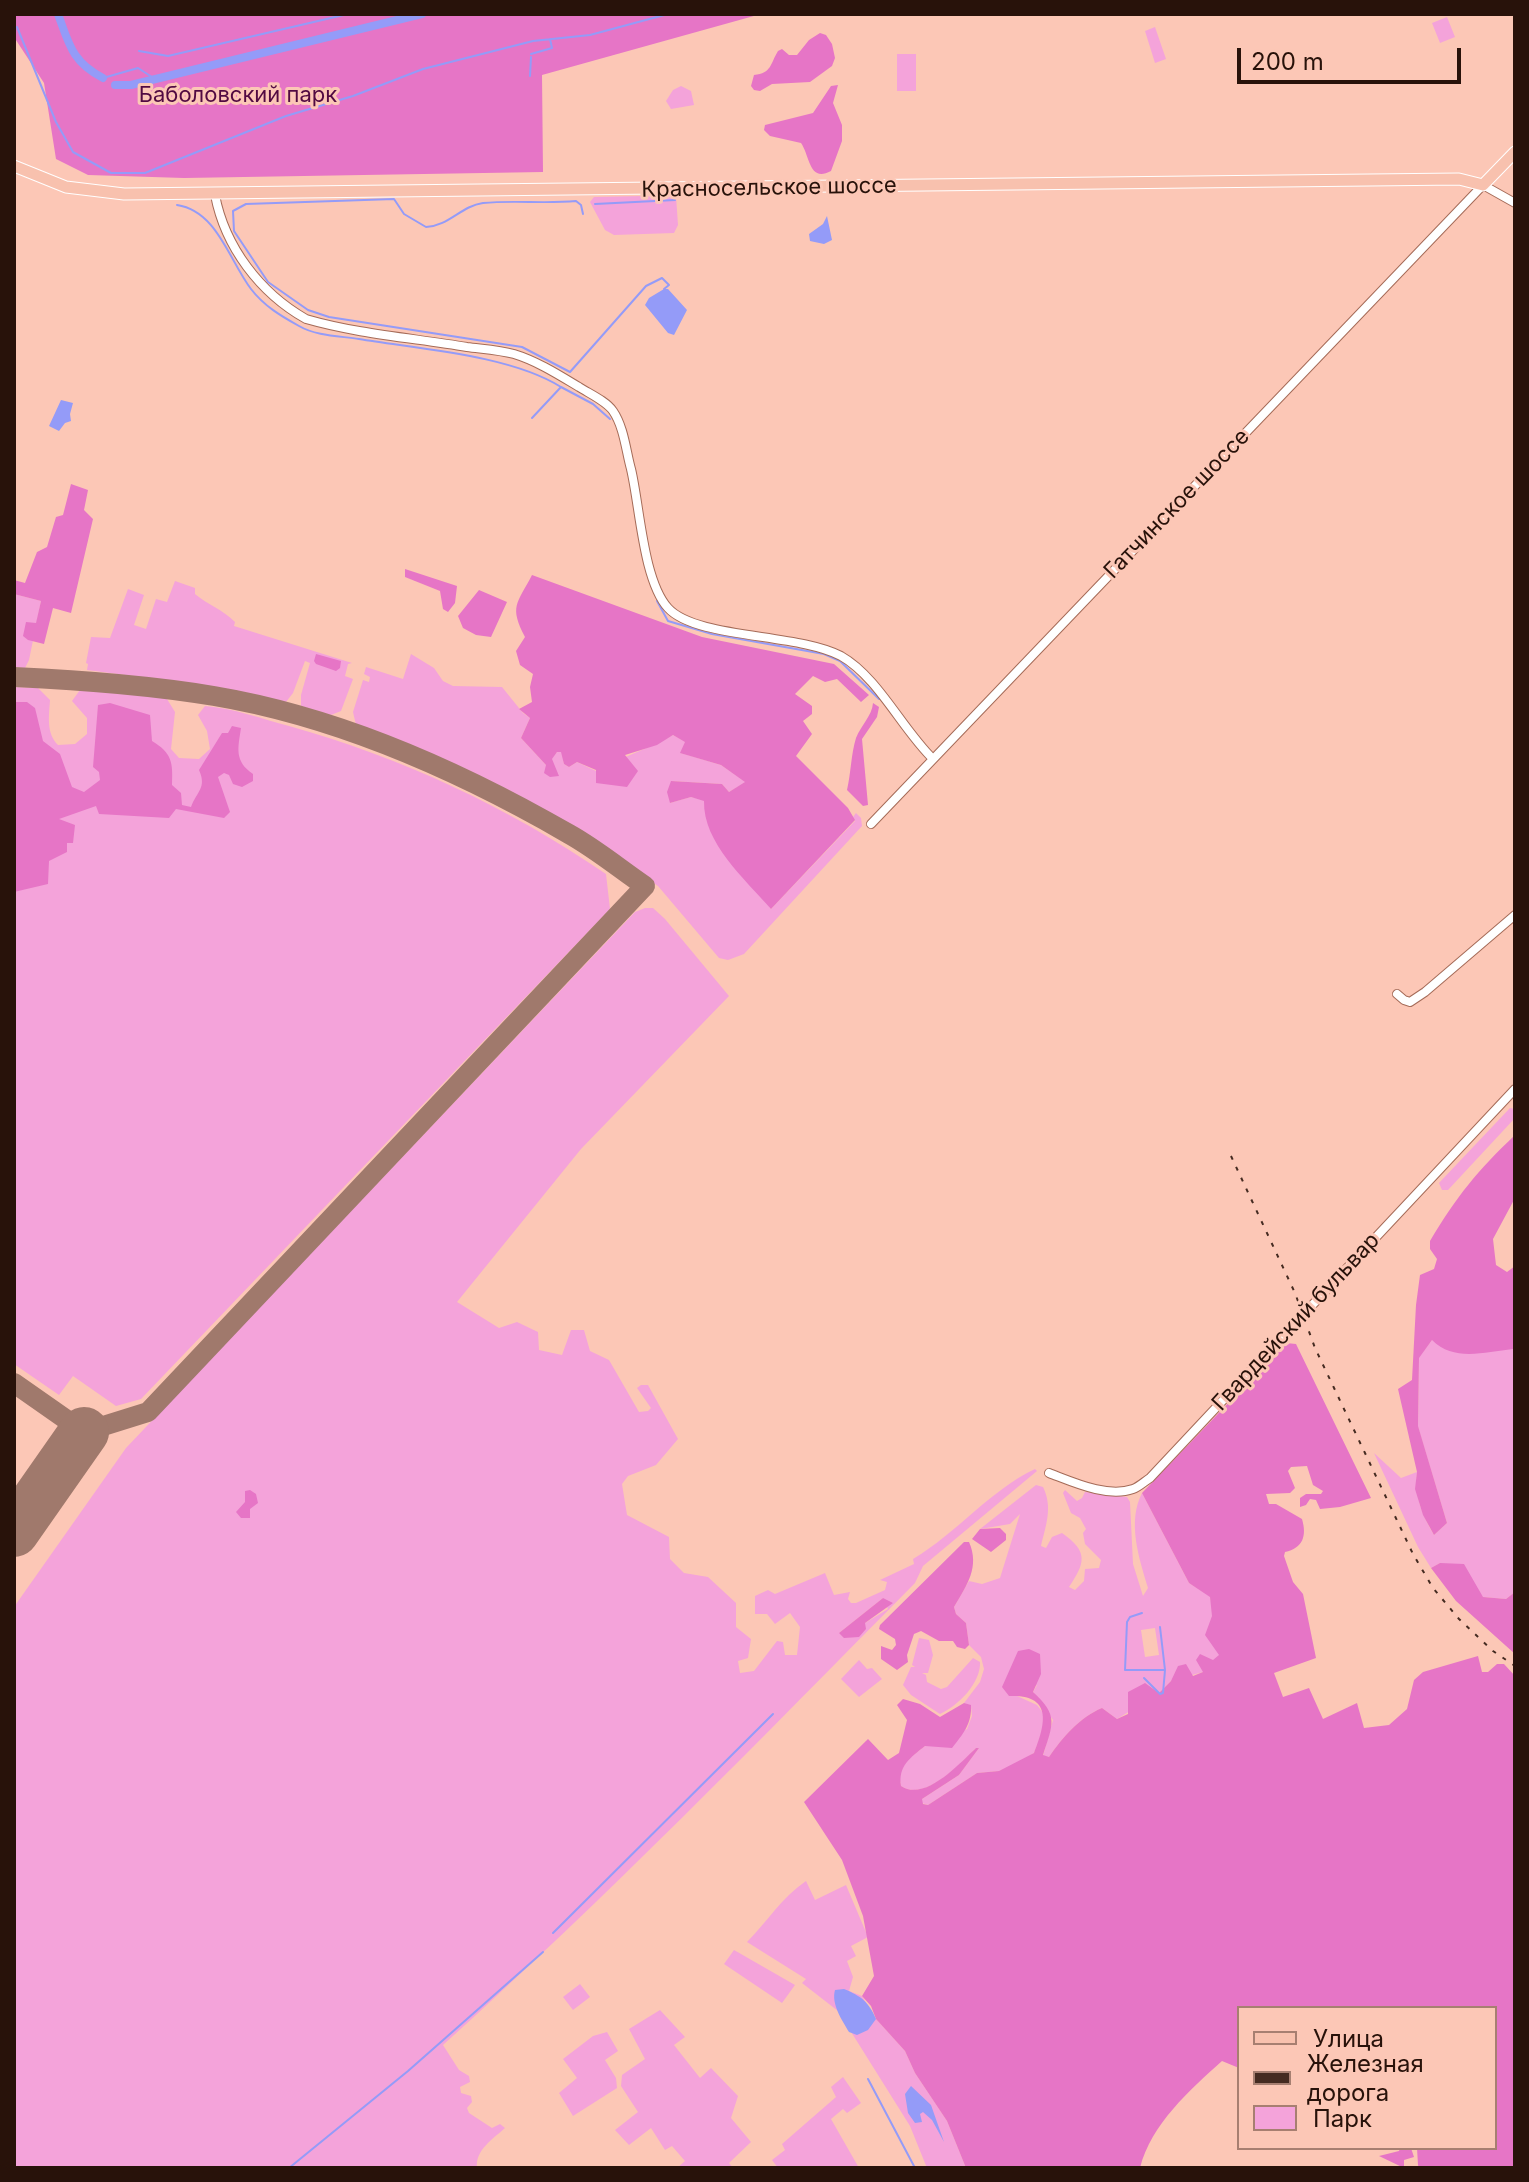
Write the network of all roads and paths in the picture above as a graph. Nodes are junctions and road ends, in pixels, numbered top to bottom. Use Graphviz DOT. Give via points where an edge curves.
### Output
graph roads {
  1 [pos="1515,152"];
  2 [pos="14,166"];
  3 [pos="1483,185"];
  4 [pos="215,195"];
  5 [pos="1515,203"];
  6 [pos="933,759"];
  7 [pos="871,824"];
  8 [pos="1515,915"];
  9 [pos="1397,994"];
  10 [pos="1515,1089"];
  11 [pos="1049,1473"];
  1 -- 3 [label="main road"];
  2 -- 4 [label="main road, Красносельское шоссе" via="86,191"];
  3 -- 4 [label="main road, Красносельское шоссе" via="1445,179"];
  3 -- 5 [label="street"];
  3 -- 6 [label="street, Гатчинское шоссе"];
  4 -- 6 [label="street" via="223,224 250,270 268,294 306,319 515,354 611,408 621,428 650,569 669,609 700,625 780,639 844,658 861,670"];
  6 -- 7 [label="street, Гатчинское шоссе"];
  8 -- 9 [label="street" via="1418,997 1410,1002"];
  10 -- 11 [label="street, Гвардейский бульвар" via="1150,1478 1133,1489 1115,1491"];
}
